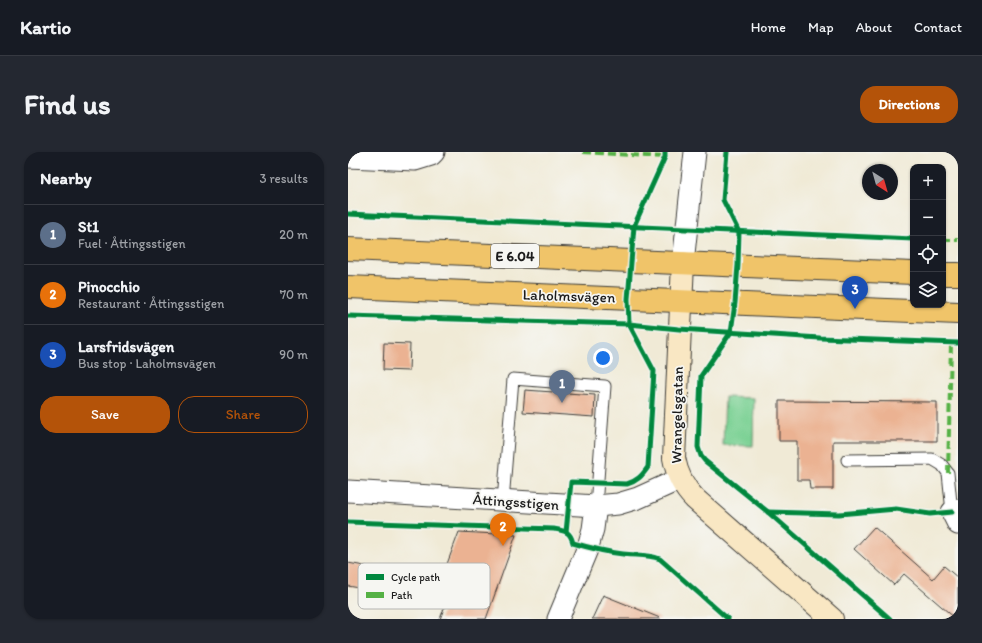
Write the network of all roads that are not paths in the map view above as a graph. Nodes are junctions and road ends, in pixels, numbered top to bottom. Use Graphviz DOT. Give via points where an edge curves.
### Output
graph roads {
  1 [pos="434,152"];
  2 [pos="695,152"];
  3 [pos="348,157"];
  4 [pos="348,248"];
  5 [pos="683,263"];
  6 [pos="910,273"];
  7 [pos="946,274"];
  8 [pos="958,274"];
  9 [pos="348,287"];
  10 [pos="680,301"];
  11 [pos="958,313"];
  12 [pos="847,460"];
  13 [pos="680,479"];
  14 [pos="348,491"];
  15 [pos="503,501"];
  16 [pos="596,506"];
  17 [pos="956,515"];
  18 [pos="558,619"];
  19 [pos="832,619"];
  1 -- 3 [label="street" via="415,160"];
  2 -- 5 [label="street"];
  4 -- 5 [label="highway, E 6.04"];
  5 -- 6 [label="highway, E 6.04"];
  5 -- 10 [label="main road, Wrangelsgatan"];
  7 -- 8 [label="highway"];
  9 -- 10 [label="highway, Laholmsvägen"];
  10 -- 11 [label="highway, Laholmsvägen"];
  10 -- 13 [label="main road, Wrangelsgatan" via="674,458"];
  12 -- 17 [label="lane" via="932,459 942,465 948,473"];
  13 -- 16 [label="street, Åttingsstigen" via="638,498 618,504"];
  13 -- 19 [label="main road, Wrangelsgatan" via="695,499"];
  14 -- 15 [label="street, Åttingsstigen"];
  15 -- 16 [label="street, Åttingsstigen"];
  15 -- 16 [label="lane" via="513,379 605,386"];
  16 -- 18 [label="street" via="588,547"];
}
